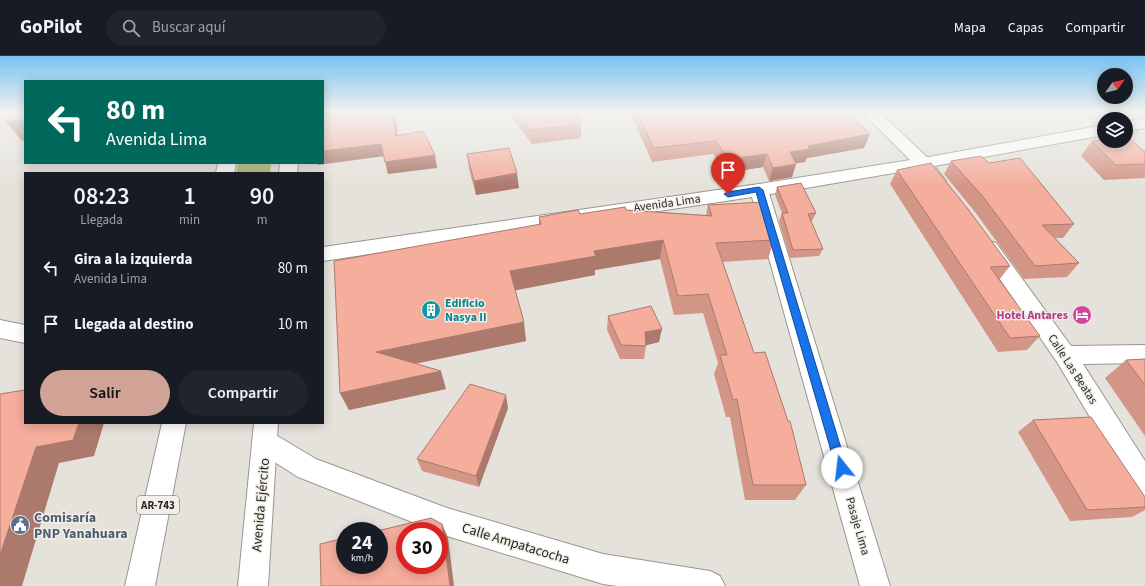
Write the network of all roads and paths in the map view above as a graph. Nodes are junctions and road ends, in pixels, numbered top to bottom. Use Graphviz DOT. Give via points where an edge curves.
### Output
graph roads {
  1 [pos="896,137"];
  2 [pos="1067,137"];
  3 [pos="923,163"];
  4 [pos="759,190"];
  5 [pos="947,194"];
  6 [pos="976,230"];
  7 [pos="324,254"];
  8 [pos="0,329"];
  9 [pos="24,334"];
  10 [pos="1145,354"];
  11 [pos="1065,355"];
  12 [pos="174,424"];
  13 [pos="266,432"];
  14 [pos="1145,485"];
  15 [pos="140,586"];
  16 [pos="254,586"];
  17 [pos="710,586"];
  18 [pos="875,586"];
  1 -- 3 [label="street"];
  2 -- 3 [label="street, Avenida Lima"];
  3 -- 4 [label="street, Avenida Lima"];
  3 -- 5 [label="street"];
  4 -- 7 [label="street, Avenida Lima"];
  4 -- 18 [label="street, Pasaje Lima"];
  6 -- 11 [label="street, Calle Las Beatas"];
  8 -- 9 [label="street"];
  10 -- 11 [label="street"];
  11 -- 14 [label="street, Calle Las Beatas"];
  12 -- 15 [label="street, AR-743"];
  13 -- 16 [label="street, Avenida Ejército"];
  13 -- 17 [label="street, Calle Ampatacocha" via="307,468 446,522 603,569"];
}
